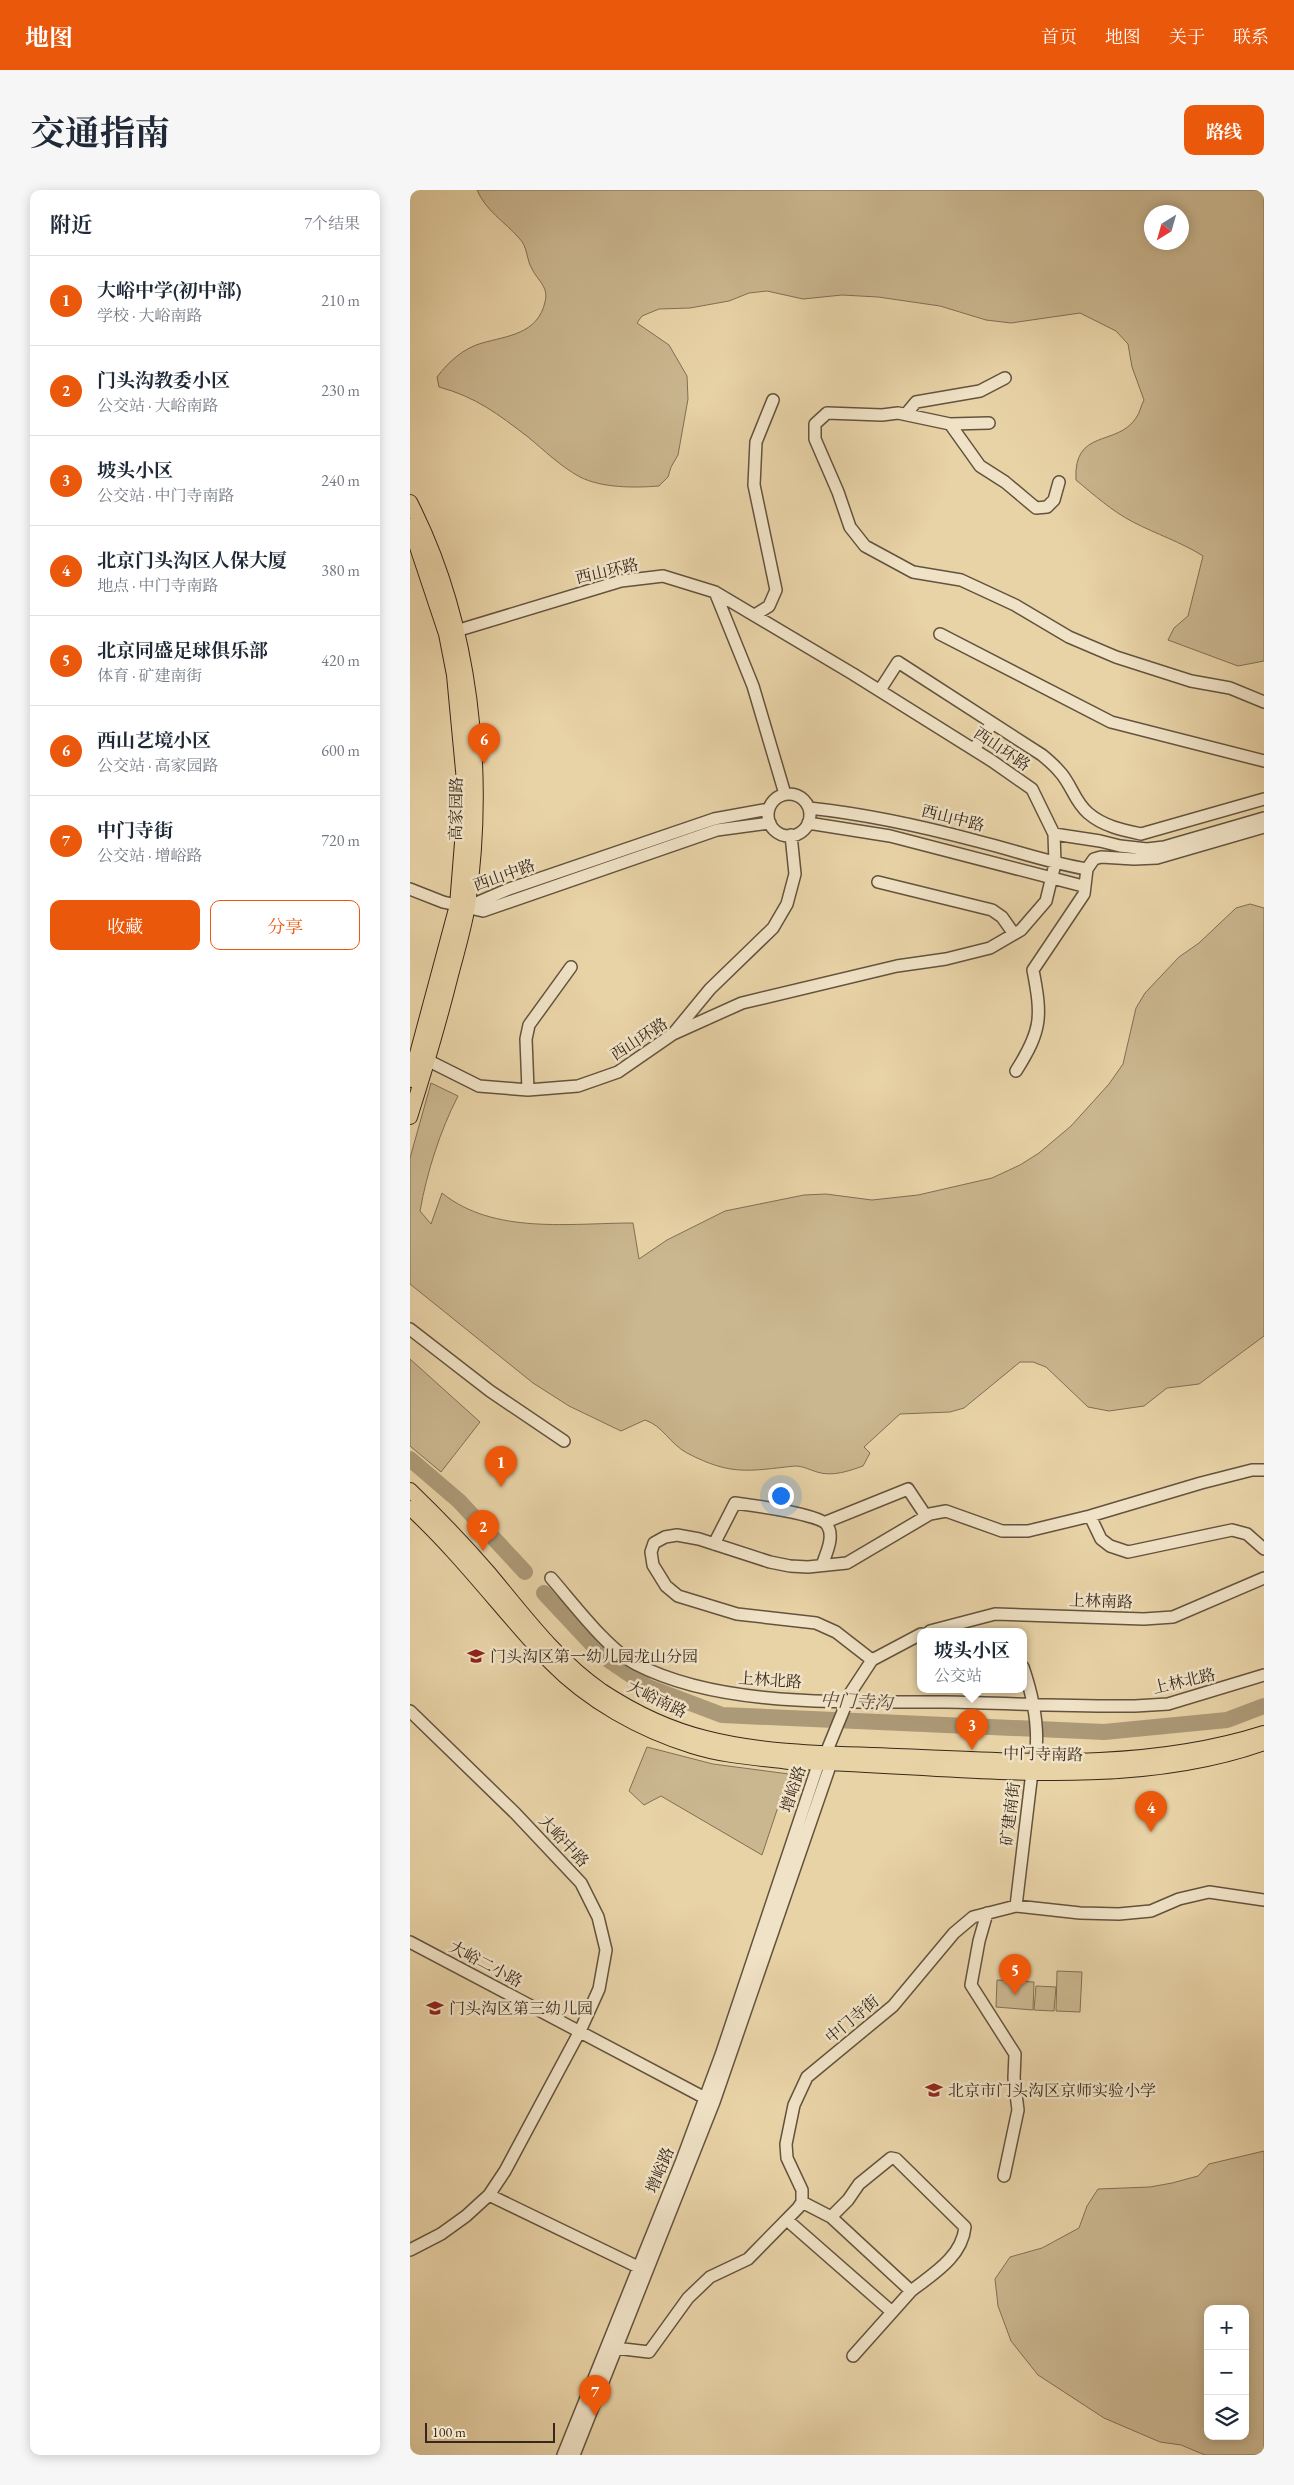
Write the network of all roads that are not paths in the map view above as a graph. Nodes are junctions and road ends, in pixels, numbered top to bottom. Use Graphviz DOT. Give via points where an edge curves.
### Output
graph roads {
  1 [pos="1004,378"];
  2 [pos="772,400"];
  3 [pos="906,414"];
  4 [pos="989,423"];
  5 [pos="950,424"];
  6 [pos="1059,482"];
  7 [pos="410,502"];
  8 [pos="410,526"];
  9 [pos="715,592"];
  10 [pos="755,615"];
  11 [pos="456,631"];
  12 [pos="940,634"];
  13 [pos="880,690"];
  14 [pos="1264,702"];
  15 [pos="992,723"];
  16 [pos="974,749"];
  17 [pos="1264,761"];
  18 [pos="784,794"];
  19 [pos="1264,799"];
  20 [pos="809,808"];
  21 [pos="769,810"];
  22 [pos="1264,818"];
  23 [pos="770,822"];
  24 [pos="808,824"];
  25 [pos="1264,827"];
  26 [pos="1054,834"];
  27 [pos="791,835"];
  28 [pos="1055,864"];
  29 [pos="1087,869"];
  30 [pos="1051,878"];
  31 [pos="878,882"];
  32 [pos="1083,886"];
  33 [pos="410,889"];
  34 [pos="462,906"];
  35 [pos="1014,934"];
  36 [pos="571,967"];
  37 [pos="673,1034"];
  38 [pos="418,1057"];
  39 [pos="1016,1071"];
  40 [pos="410,1080"];
  41 [pos="528,1090"];
  42 [pos="410,1117"];
  43 [pos="410,1329"];
  44 [pos="564,1441"];
  45 [pos="1264,1470"];
  46 [pos="410,1490"];
  47 [pos="410,1508"];
  48 [pos="926,1516"];
  49 [pos="1090,1516"];
  50 [pos="826,1522"];
  51 [pos="714,1544"];
  52 [pos="1264,1548"];
  53 [pos="822,1565"];
  54 [pos="551,1578"];
  55 [pos="1264,1578"];
  56 [pos="941,1628"];
  57 [pos="917,1636"];
  58 [pos="872,1660"];
  59 [pos="1264,1675"];
  60 [pos="1027,1680"];
  61 [pos="847,1700"];
  62 [pos="1034,1704"];
  63 [pos="411,1714"];
  64 [pos="1264,1733"];
  65 [pos="1264,1743"];
  66 [pos="825,1759"];
  67 [pos="1033,1766"];
  68 [pos="1264,1900"];
  69 [pos="1016,1906"];
  70 [pos="987,1912"];
  71 [pos="410,1942"];
  72 [pos="580,2032"];
  73 [pos="705,2098"];
  74 [pos="1004,2176"];
  75 [pos="489,2195"];
  76 [pos="802,2202"];
  77 [pos="831,2216"];
  78 [pos="787,2220"];
  79 [pos="410,2250"];
  80 [pos="638,2267"];
  81 [pos="911,2291"];
  82 [pos="892,2312"];
  83 [pos="616,2348"];
  84 [pos="853,2356"];
  85 [pos="563,2455"];
  86 [pos="574,2455"];
  1 -- 3 [label="street" via="980,391 916,402"];
  2 -- 10 [label="street" via="756,442 754,485 776,590 769,606"];
  3 -- 5 [label="street"];
  3 -- 14 [label="street" via="827,413 815,424 815,439 850,527 865,546 913,572 961,580 1015,605 1069,637 1116,657 1191,680 1230,688"];
  4 -- 5 [label="street"];
  5 -- 6 [label="street" via="980,466 1036,508 1047,507 1054,500"];
  7 -- 11 [label="main road, 高家园路" via="435,561"];
  8 -- 34 [label="main road, 高家园路" via="443,625 454,675 464,780"];
  9 -- 10 [label="street, 西山环路"];
  9 -- 11 [label="street, 西山环路" via="663,576 621,581"];
  9 -- 18 [label="street" via="753,686"];
  10 -- 13 [label="street, 西山环路"];
  11 -- 34 [label="main road, 高家园路" via="468,694 474,756 475,808"];
  12 -- 17 [label="street" via="1111,722"];
  13 -- 15 [label="street" via="898,662"];
  13 -- 16 [label="street, 西山环路"];
  15 -- 16 [label="street"];
  15 -- 19 [label="street" via="1042,755 1060,772 1087,812 1121,830 1141,834"];
  16 -- 26 [label="street, 西山环路" via="1032,789"];
  18 -- 20 [label="street" via="797,795"];
  18 -- 21 [label="street" via="773,801"];
  20 -- 24 [label="street"];
  20 -- 28 [label="street, 西山中路" via="888,819"];
  21 -- 23 [label="street"];
  21 -- 34 [label="street, 西山中路" via="714,819"];
  22 -- 26 [label="street" via="1147,850"];
  23 -- 27 [label="street" via="780,833"];
  23 -- 34 [label="street, 西山中路" via="716,830 484,911"];
  24 -- 27 [label="street" via="802,831"];
  24 -- 30 [label="street, 西山中路" via="890,836"];
  25 -- 29 [label="street" via="1157,858 1101,857 1094,859"];
  26 -- 28 [label="street, 西山环路"];
  27 -- 37 [label="street" via="795,874 787,904 773,928 710,989"];
  28 -- 29 [label="street, 西山中路"];
  28 -- 30 [label="street, 西山环路"];
  29 -- 32 [label="street"];
  30 -- 32 [label="street, 西山中路"];
  30 -- 35 [label="street, 西山环路" via="1046,901"];
  31 -- 35 [label="street" via="992,910 1002,916"];
  32 -- 39 [label="street" via="1084,894 1033,970 1038,1030"];
  33 -- 34 [label="street"];
  34 -- 38 [label="main road, 高家园路" via="449,983"];
  35 -- 37 [label="street, 西山环路" via="990,948 897,966 742,1003"];
  36 -- 41 [label="street" via="529,1024 526,1038"];
  37 -- 41 [label="street, 西山环路" via="618,1072 578,1086"];
  38 -- 40 [label="main road, 高家园路"];
  38 -- 41 [label="street, 西山环路" via="479,1086"];
  38 -- 42 [label="main road, 高家园路"];
  43 -- 44 [label="street" via="490,1391"];
  45 -- 49 [label="street" via="1200,1483"];
  46 -- 66 [label="main road, 大峪南路" via="448,1528 564,1660 600,1690 658,1722 708,1739 799,1752"];
  47 -- 66 [label="main road, 大峪南路" via="458,1555 551,1663 583,1690 631,1722 693,1746 746,1757"];
  48 -- 49 [label="street" via="946,1511 1002,1531 1028,1531"];
  48 -- 50 [label="street" via="908,1489"];
  48 -- 53 [label="street" via="847,1563"];
  49 -- 52 [label="street" via="1101,1538 1110,1546 1128,1552 1232,1530 1247,1534"];
  50 -- 51 [label="street" via="810,1516 734,1503"];
  50 -- 53 [label="street" via="830,1543"];
  51 -- 53 [label="street" via="770,1562 808,1567"];
  51 -- 58 [label="street" via="678,1535 666,1537 654,1543 653,1565 666,1586 678,1596 737,1614 816,1623 836,1632"];
  54 -- 61 [label="street, 上林北路" via="600,1634 635,1663 670,1678 720,1692 758,1697"];
  55 -- 56 [label="street, 上林南路" via="1173,1617 995,1614"];
  57 -- 58 [label="street"];
  58 -- 61 [label="street"];
  59 -- 62 [label="street, 上林北路" via="1168,1704 1100,1707"];
  60 -- 62 [label="street, 矿建南街"];
  61 -- 62 [label="street, 上林北路"];
  61 -- 66 [label="street"];
  62 -- 67 [label="street, 矿建南街"];
  63 -- 72 [label="street, 大峪中路" via="515,1813 581,1883 598,1917 606,1950 600,1990"];
  64 -- 67 [label="main road, 中门寺南路" via="1212,1747 1143,1759"];
  65 -- 67 [label="main road, 中门寺南路" via="1240,1752 1141,1769 1080,1773"];
  66 -- 67 [label="main road, 中门寺南路"];
  66 -- 73 [label="street, 增峪路"];
  66 -- 83 [label="street, 增峪路" via="714,2102"];
  67 -- 69 [label="street, 矿建南街"];
  68 -- 69 [label="street, 中门寺街" via="1209,1892 1179,1899 1151,1911 1119,1914"];
  69 -- 70 [label="street, 中门寺街"];
  70 -- 74 [label="street" via="971,1985 1015,2054 1018,2110"];
  70 -- 76 [label="street, 中门寺街" via="973,1917 954,1933 893,2006 807,2077 794,2105 786,2144 787,2158 802,2190"];
  71 -- 72 [label="street, 大峪二小路"];
  72 -- 73 [label="street, 大峪二小路"];
  72 -- 75 [label="street, 大峪中路"];
  73 -- 80 [label="street, 增峪路"];
  75 -- 79 [label="street, 大峪中路" via="441,2234"];
  75 -- 80 [label="street"];
  76 -- 77 [label="street"];
  76 -- 78 [label="street"];
  77 -- 81 [label="street"];
  77 -- 81 [label="street" via="859,2184 890,2158 896,2159 965,2227 954,2254"];
  78 -- 82 [label="street"];
  78 -- 83 [label="street" via="748,2259 710,2277 688,2298 650,2352"];
  80 -- 85 [label="street, 增峪路"];
  81 -- 82 [label="street"];
  82 -- 84 [label="street"];
  83 -- 86 [label="street, 增峪路"];
}
